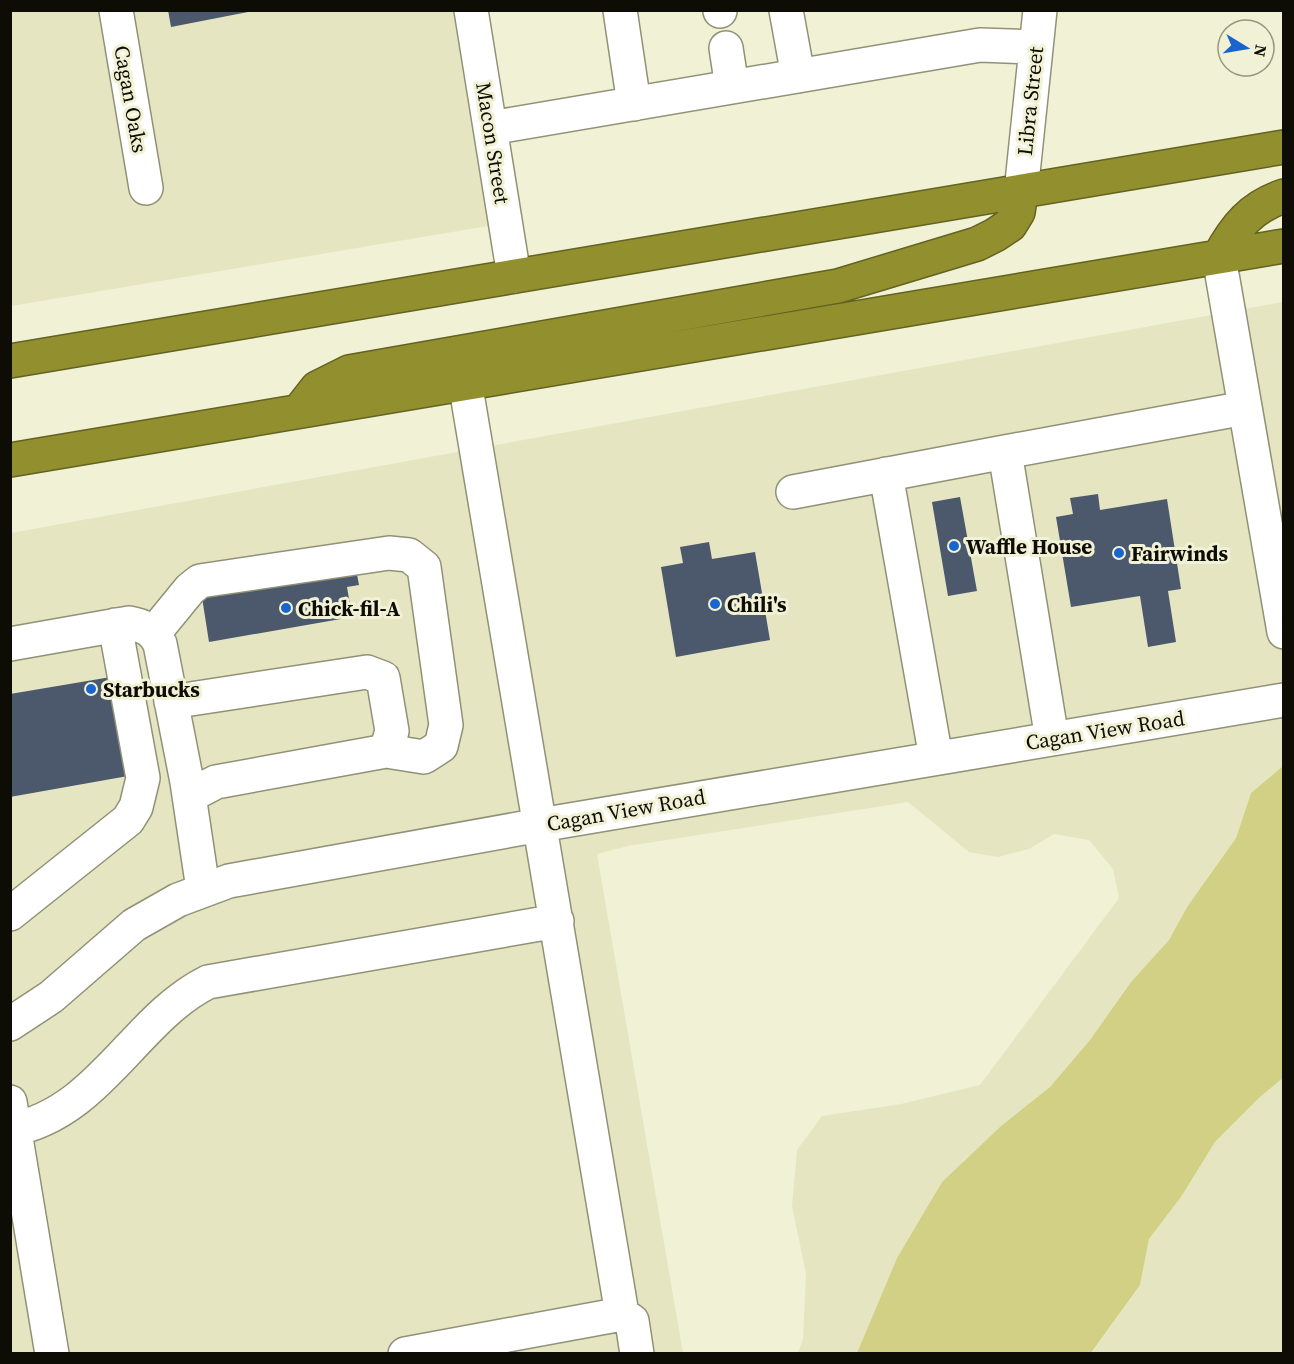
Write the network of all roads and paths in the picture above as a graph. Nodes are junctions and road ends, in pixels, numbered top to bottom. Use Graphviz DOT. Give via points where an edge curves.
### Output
graph roads {
  1 [pos="116,10"];
  2 [pos="471,10"];
  3 [pos="620,10"];
  4 [pos="786,10"];
  5 [pos="1040,10"];
  6 [pos="1035,47"];
  7 [pos="726,48"];
  8 [pos="798,76"];
  9 [pos="732,87"];
  10 [pos="634,104"];
  11 [pos="490,128"];
  12 [pos="1284,147"];
  13 [pos="146,188"];
  14 [pos="1021,192"];
  15 [pos="1284,196"];
  16 [pos="1284,246"];
  17 [pos="1219,257"];
  18 [pos="514,276"];
  19 [pos="10,361"];
  20 [pos="465,382"];
  21 [pos="1245,408"];
  22 [pos="299,411"];
  23 [pos="1005,452"];
  24 [pos="10,460"];
  25 [pos="886,474"];
  26 [pos="793,492"];
  27 [pos="1282,615"];
  28 [pos="115,625"];
  29 [pos="154,633"];
  30 [pos="10,644"];
  31 [pos="1284,700"];
  32 [pos="171,702"];
  33 [pos="1052,739"];
  34 [pos="386,751"];
  35 [pos="936,758"];
  36 [pos="189,796"];
  37 [pos="540,825"];
  38 [pos="202,889"];
  39 [pos="10,914"];
  40 [pos="557,921"];
  41 [pos="10,1024"];
  42 [pos="12,1121"];
  43 [pos="622,1314"];
  44 [pos="52,1353"];
  45 [pos="405,1353"];
  46 [pos="637,1353"];
  1 -- 13 [label="street, Cagan Oaks"];
  2 -- 11 [label="street, Macon Street"];
  3 -- 10 [label="street"];
  4 -- 8 [label="street"];
  5 -- 6 [label="street, Libra Street"];
  6 -- 8 [label="street" via="980,45"];
  6 -- 14 [label="street, Libra Street"];
  7 -- 9 [label="street"];
  8 -- 9 [label="street"];
  9 -- 10 [label="street"];
  10 -- 11 [label="street"];
  11 -- 18 [label="street, Macon Street"];
  12 -- 14 [label="highway"];
  14 -- 18 [label="highway"];
  14 -- 22 [label="highway" via="1018,212 1010,225 977,244 811,293 349,372 317,388"];
  15 -- 17 [label="highway" via="1258,207 1243,220"];
  16 -- 17 [label="highway"];
  17 -- 20 [label="highway"];
  17 -- 21 [label="street"];
  18 -- 19 [label="highway"];
  20 -- 22 [label="highway"];
  20 -- 37 [label="street"];
  21 -- 23 [label="street"];
  21 -- 27 [label="street"];
  22 -- 24 [label="highway"];
  23 -- 25 [label="street"];
  23 -- 33 [label="street"];
  25 -- 26 [label="street"];
  25 -- 35 [label="street"];
  28 -- 29 [label="street" via="144,626"];
  28 -- 30 [label="street"];
  28 -- 39 [label="street" via="143,778 136,807 128,820"];
  29 -- 32 [label="street" via="160,644"];
  29 -- 34 [label="street" via="200,581 389,553 409,555 424,567 446,725 441,746 424,756"];
  31 -- 33 [label="street, Cagan View Road"];
  32 -- 34 [label="street" via="367,672 383,678 392,731"];
  32 -- 36 [label="street"];
  33 -- 35 [label="street, Cagan View Road"];
  34 -- 36 [label="street" via="216,782"];
  35 -- 37 [label="street, Cagan View Road"];
  36 -- 38 [label="street"];
  37 -- 38 [label="street, Cagan View Road" via="257,874"];
  37 -- 40 [label="street"];
  38 -- 41 [label="street, Cagan View Road" via="134,925 51,997"];
  40 -- 42 [label="street" via="208,982 181,999 74,1102 54,1114"];
  40 -- 43 [label="street"];
  42 -- 44 [label="street"];
  43 -- 45 [label="street"];
  43 -- 46 [label="street" via="632,1321"];
}
